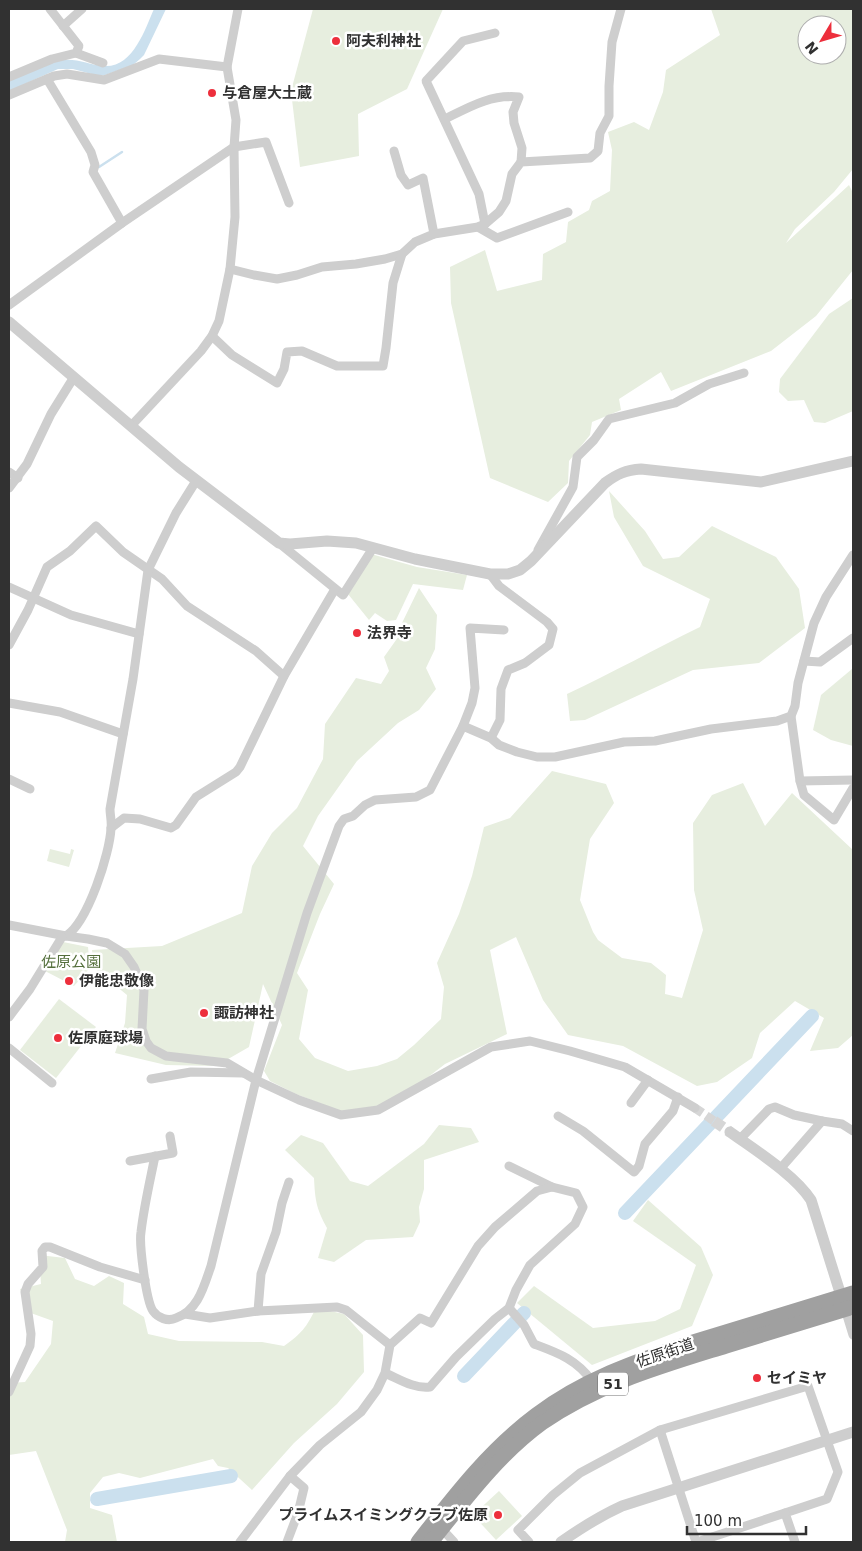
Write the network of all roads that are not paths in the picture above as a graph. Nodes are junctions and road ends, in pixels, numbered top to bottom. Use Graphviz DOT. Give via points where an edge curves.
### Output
graph roads {
  1 [pos="50,9"];
  2 [pos="82,9"];
  3 [pos="238,9"];
  4 [pos="621,9"];
  5 [pos="63,26"];
  6 [pos="495,33"];
  7 [pos="76,53"];
  8 [pos="103,63"];
  9 [pos="227,66"];
  10 [pos="9,77"];
  11 [pos="47,79"];
  12 [pos="9,95"];
  13 [pos="445,119"];
  14 [pos="234,147"];
  15 [pos="394,151"];
  16 [pos="521,162"];
  17 [pos="289,203"];
  18 [pos="568,212"];
  19 [pos="122,224"];
  20 [pos="481,225"];
  21 [pos="434,234"];
  22 [pos="402,254"];
  23 [pos="230,269"];
  24 [pos="9,305"];
  25 [pos="9,322"];
  26 [pos="212,336"];
  27 [pos="744,373"];
  28 [pos="74,377"];
  29 [pos="132,426"];
  30 [pos="853,462"];
  31 [pos="9,472"];
  32 [pos="18,478"];
  33 [pos="196,481"];
  34 [pos="9,488"];
  35 [pos="279,543"];
  36 [pos="373,548"];
  37 [pos="853,555"];
  38 [pos="532,561"];
  39 [pos="148,570"];
  40 [pos="490,574"];
  41 [pos="9,587"];
  42 [pos="335,590"];
  43 [pos="34,597"];
  44 [pos="504,630"];
  45 [pos="139,634"];
  46 [pos="853,638"];
  47 [pos="9,645"];
  48 [pos="804,661"];
  49 [pos="284,676"];
  50 [pos="9,703"];
  51 [pos="791,716"];
  52 [pos="463,726"];
  53 [pos="123,734"];
  54 [pos="491,738"];
  55 [pos="9,779"];
  56 [pos="853,780"];
  57 [pos="800,781"];
  58 [pos="853,788"];
  59 [pos="30,789"];
  60 [pos="111,828"];
  61 [pos="9,925"];
  62 [pos="64,937"];
  63 [pos="9,1016"];
  64 [pos="9,1048"];
  65 [pos="245,1073"];
  66 [pos="152,1079"];
  67 [pos="256,1080"];
  68 [pos="648,1080"];
  69 [pos="52,1083"];
  70 [pos="678,1097"];
  71 [pos="631,1103"];
  72 [pos="695,1108"];
  73 [pos="558,1116"];
  74 [pos="822,1121"];
  75 [pos="853,1131"];
  76 [pos="170,1136"];
  77 [pos="735,1136"];
  78 [pos="155,1156"];
  79 [pos="130,1161"];
  80 [pos="509,1166"];
  81 [pos="780,1169"];
  82 [pos="289,1182"];
  83 [pos="552,1187"];
  84 [pos="146,1280"];
  85 [pos="848,1302"];
  86 [pos="511,1310"];
  87 [pos="258,1311"];
  88 [pos="185,1314"];
  89 [pos="853,1335"];
  90 [pos="390,1344"];
  91 [pos="385,1373"];
  92 [pos="592,1381"];
  93 [pos="9,1392"];
  94 [pos="660,1430"];
  95 [pos="853,1432"];
  96 [pos="827,1441"];
  97 [pos="290,1476"];
  98 [pos="678,1488"];
  99 [pos="785,1513"];
  100 [pos="442,1529"];
  101 [pos="240,1542"];
  102 [pos="287,1542"];
  103 [pos="418,1542"];
  104 [pos="432,1542"];
  105 [pos="454,1542"];
  106 [pos="529,1542"];
  107 [pos="561,1542"];
  108 [pos="696,1542"];
  109 [pos="795,1542"];
  1 -- 5 [label="street"];
  2 -- 5 [label="street"];
  3 -- 9 [label="street"];
  4 -- 16 [label="street" via="612,42 610,116 600,133 598,151 582,160"];
  5 -- 7 [label="street" via="79,46"];
  6 -- 13 [label="street" via="463,42 426,81"];
  7 -- 8 [label="street"];
  7 -- 10 [label="street"];
  9 -- 11 [label="street" via="159,59 104,80 68,74"];
  9 -- 14 [label="street" via="236,120"];
  11 -- 12 [label="street"];
  11 -- 19 [label="street" via="88,145 94,172"];
  13 -- 16 [label="street" via="489,98 519,97 513,112 522,148"];
  13 -- 20 [label="street" via="479,194"];
  14 -- 17 [label="street" via="266,142"];
  14 -- 19 [label="street"];
  14 -- 23 [label="street" via="235,217"];
  15 -- 21 [label="street" via="401,175 408,185 423,178"];
  16 -- 20 [label="street" via="512,174 506,201 499,212"];
  18 -- 20 [label="street" via="497,238"];
  19 -- 24 [label="street"];
  20 -- 21 [label="street"];
  21 -- 22 [label="street" via="416,242"];
  22 -- 23 [label="street" via="356,264 322,266 277,279"];
  22 -- 26 [label="street" via="393,283 383,366 337,366 302,351 288,352 277,383 232,355"];
  23 -- 26 [label="street" via="219,321"];
  25 -- 28 [label="street"];
  26 -- 29 [label="street"];
  27 -- 38 [label="street" via="709,384 675,404 609,419 577,457 573,487"];
  28 -- 29 [label="street"];
  28 -- 32 [label="street"];
  29 -- 33 [label="street"];
  30 -- 38 [label="street" via="761,482 629,470 605,483"];
  31 -- 32 [label="street"];
  32 -- 34 [label="street"];
  33 -- 35 [label="street"];
  33 -- 39 [label="street"];
  35 -- 36 [label="street" via="327,541"];
  35 -- 42 [label="street"];
  36 -- 40 [label="street"];
  36 -- 42 [label="street" via="343,595"];
  37 -- 48 [label="street" via="826,597 814,623"];
  38 -- 40 [label="street" via="508,574"];
  39 -- 43 [label="street" via="96,526 70,551 47,566"];
  39 -- 45 [label="street"];
  39 -- 49 [label="street" via="162,579 187,606 256,651"];
  40 -- 54 [label="street" via="499,586 553,629 549,646 525,663 508,670 501,689 500,720"];
  41 -- 43 [label="street"];
  42 -- 49 [label="street"];
  43 -- 45 [label="street" via="72,616"];
  43 -- 47 [label="street"];
  44 -- 52 [label="street" via="470,628 474,688"];
  45 -- 53 [label="street"];
  46 -- 48 [label="street" via="820,662"];
  48 -- 51 [label="street"];
  49 -- 60 [label="street" via="240,767 196,797 176,825 171,828 124,818"];
  50 -- 53 [label="street" via="60,712"];
  51 -- 54 [label="street" via="655,741 624,742 555,757 517,752"];
  51 -- 57 [label="street"];
  52 -- 54 [label="street"];
  52 -- 67 [label="street" via="430,790 416,797 375,800 344,819 339,826 307,913"];
  53 -- 60 [label="street" via="110,809"];
  55 -- 59 [label="street"];
  56 -- 57 [label="street"];
  57 -- 58 [label="street" via="804,795 834,820"];
  60 -- 62 [label="street" via="92,897 78,926"];
  61 -- 62 [label="street"];
  62 -- 63 [label="street"];
  62 -- 65 [label="street" via="107,943 125,954 144,990 142,1029 151,1048 166,1056 227,1063"];
  64 -- 69 [label="street"];
  65 -- 66 [label="street" via="191,1072"];
  65 -- 67 [label="street"];
  67 -- 68 [label="street" via="315,1107 341,1115 378,1110 492,1047 530,1041 625,1067"];
  67 -- 88 [label="street" via="206,1283 193,1309"];
  68 -- 70 [label="street"];
  68 -- 71 [label="street"];
  70 -- 72 [label="street"];
  70 -- 73 [label="street" via="673,1111 645,1144 634,1172 583,1131"];
  74 -- 75 [label="street" via="842,1124"];
  74 -- 77 [label="street" via="775,1107"];
  74 -- 81 [label="street"];
  76 -- 78 [label="street" via="172,1153"];
  77 -- 81 [label="street"];
  78 -- 79 [label="street"];
  78 -- 84 [label="street" via="140,1233"];
  80 -- 83 [label="street"];
  81 -- 85 [label="street" via="805,1190"];
  82 -- 87 [label="street" via="261,1274"];
  83 -- 86 [label="street" via="576,1193 583,1207 575,1224 530,1265 516,1290"];
  83 -- 90 [label="street" via="537,1191 478,1246 431,1323 420,1318"];
  84 -- 88 [label="street" via="152,1310 158,1316 172,1320"];
  84 -- 93 [label="street" via="45,1247 42,1251 43,1267 25,1292 30,1346"];
  85 -- 89 [label="street"];
  85 -- 92 [label="highway, 佐原街道 / 51" via="671,1350"];
  85 -- 100 [label="highway, 佐原街道 / 51" via="624,1379 579,1400 541,1424 510,1450"];
  86 -- 91 [label="street" via="495,1319 430,1387 422,1388"];
  86 -- 92 [label="street" via="534,1344 564,1354"];
  87 -- 88 [label="street" via="210,1318"];
  87 -- 90 [label="street" via="337,1306"];
  90 -- 91 [label="street"];
  91 -- 97 [label="street" via="361,1412 320,1445"];
  92 -- 103 [label="highway, 佐原街道 / 51" via="557,1401 507,1439 478,1468"];
  94 -- 96 [label="street" via="808,1386"];
  94 -- 98 [label="street"];
  94 -- 106 [label="street" via="580,1473 553,1495 518,1530"];
  95 -- 96 [label="street"];
  96 -- 98 [label="street"];
  96 -- 99 [label="street" via="838,1472 827,1499"];
  97 -- 101 [label="street"];
  97 -- 102 [label="street" via="304,1488"];
  98 -- 107 [label="street" via="606,1513"];
  98 -- 108 [label="street"];
  99 -- 108 [label="street"];
  99 -- 109 [label="street"];
  100 -- 104 [label="highway, 佐原街道 / 51"];
  100 -- 105 [label="street"];
}
